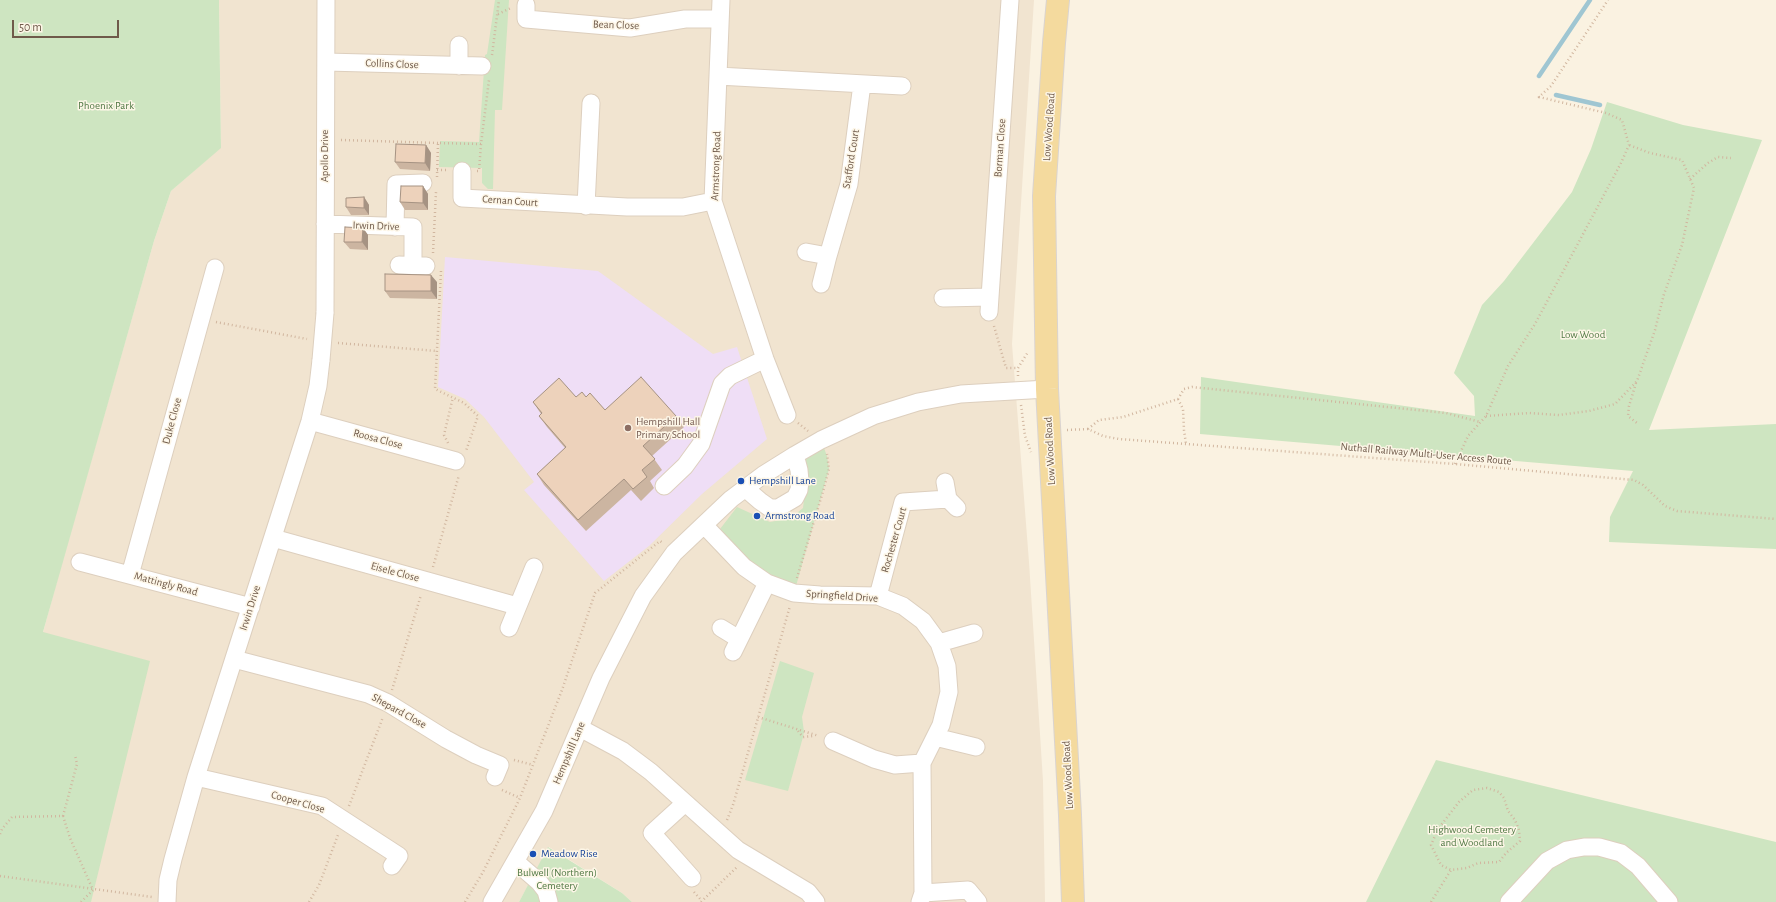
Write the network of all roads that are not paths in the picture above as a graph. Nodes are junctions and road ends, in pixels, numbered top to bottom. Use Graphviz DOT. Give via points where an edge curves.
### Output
graph roads {
  1 [pos="326,0"];
  2 [pos="721,0"];
  3 [pos="1010,0"];
  4 [pos="1058,0"];
  5 [pos="526,5"];
  6 [pos="720,19"];
  7 [pos="459,45"];
  8 [pos="326,62"];
  9 [pos="459,66"];
  10 [pos="488,66"];
  11 [pos="718,76"];
  12 [pos="862,84"];
  13 [pos="902,86"];
  14 [pos="591,103"];
  15 [pos="462,171"];
  16 [pos="432,182"];
  17 [pos="713,202"];
  18 [pos="586,206"];
  19 [pos="325,224"];
  20 [pos="395,227"];
  21 [pos="806,252"];
  22 [pos="828,256"];
  23 [pos="422,264"];
  24 [pos="215,268"];
  25 [pos="821,284"];
  26 [pos="943,298"];
  27 [pos="325,313"];
  28 [pos="765,359"];
  29 [pos="1047,389"];
  30 [pos="787,415"];
  31 [pos="310,421"];
  32 [pos="795,455"];
  33 [pos="453,457"];
  34 [pos="945,482"];
  35 [pos="664,486"];
  36 [pos="745,488"];
  37 [pos="704,524"];
  38 [pos="273,538"];
  39 [pos="80,562"];
  40 [pos="534,567"];
  41 [pos="130,575"];
  42 [pos="768,583"];
  43 [pos="878,596"];
  44 [pos="518,606"];
  45 [pos="251,607"];
  46 [pos="510,628"];
  47 [pos="722,628"];
  48 [pos="974,633"];
  49 [pos="939,643"];
  50 [pos="234,659"];
  51 [pos="580,728"];
  52 [pos="935,737"];
  53 [pos="833,741"];
  54 [pos="976,747"];
  55 [pos="922,762"];
  56 [pos="196,777"];
  57 [pos="495,777"];
  58 [pos="685,803"];
  59 [pos="516,862"];
  60 [pos="392,866"];
  61 [pos="692,878"];
  62 [pos="922,897"];
  63 [pos="807,899"];
  64 [pos="167,900"];
  65 [pos="492,902"];
  66 [pos="549,902"];
  67 [pos="978,902"];
  68 [pos="1073,902"];
  69 [pos="1509,902"];
  70 [pos="1670,902"];
  1 -- 8 [label="street, Apollo Drive"];
  2 -- 6 [label="street, Armstrong Road"];
  3 -- 26 [label="street, Borman Close" via="990,305"];
  4 -- 29 [label="main road, Low Wood Road" via="1044,196"];
  5 -- 6 [label="street, Bean Close" via="526,20 630,28 685,19"];
  6 -- 11 [label="street, Armstrong Road"];
  7 -- 9 [label="street"];
  8 -- 9 [label="street, Collins Close"];
  8 -- 19 [label="street, Apollo Drive"];
  9 -- 10 [label="street, Collins Close"];
  11 -- 12 [label="street"];
  11 -- 17 [label="street, Armstrong Road"];
  12 -- 13 [label="street"];
  12 -- 22 [label="street, Stafford Court" via="849,184"];
  14 -- 18 [label="street"];
  15 -- 18 [label="street, Cernan Court" via="462,198"];
  16 -- 20 [label="street" via="396,184"];
  17 -- 18 [label="street, Cernan Court" via="682,208"];
  17 -- 28 [label="street, Armstrong Road"];
  19 -- 20 [label="street, Irwin Drive"];
  19 -- 27 [label="street, Apollo Drive"];
  20 -- 23 [label="street, Irwin Drive" via="413,227"];
  21 -- 22 [label="street"];
  22 -- 25 [label="street, Stafford Court"];
  24 -- 41 [label="street, Duke Close"];
  27 -- 31 [label="street, Irwin Drive, bridge" via="322,360"];
  28 -- 30 [label="street, Armstrong Road"];
  28 -- 35 [label="street" via="730,376 722,384 701,444 685,466"];
  29 -- 32 [label="street, Hempshill Lane" via="961,394 918,402 873,416"];
  29 -- 68 [label="main road, Low Wood Road"];
  31 -- 33 [label="street, Roosa Close"];
  31 -- 38 [label="street, Irwin Drive"];
  32 -- 36 [label="street, Hempshill Lane"];
  32 -- 36 [label="street" via="800,481 795,498 778,508 770,508"];
  34 -- 43 [label="street, Rochester Court" via="953,504 903,502"];
  36 -- 37 [label="street, Hempshill Lane"];
  37 -- 42 [label="street, Springfield Drive" via="744,567"];
  37 -- 51 [label="street, Hempshill Lane" via="674,553 643,596 601,678"];
  38 -- 44 [label="street, Eisele Close"];
  38 -- 45 [label="street, Irwin Drive"];
  39 -- 41 [label="street, Mattingly Road"];
  40 -- 44 [label="street"];
  41 -- 45 [label="street, Mattingly Road"];
  42 -- 43 [label="street, Springfield Drive" via="794,592"];
  42 -- 47 [label="street" via="736,645"];
  43 -- 49 [label="street, Springfield Drive" via="903,606 923,621"];
  44 -- 46 [label="street"];
  45 -- 50 [label="street, Irwin Drive"];
  48 -- 49 [label="street"];
  49 -- 52 [label="street, Springfield Drive" via="947,666 949,692 941,725"];
  50 -- 56 [label="street, Irwin Drive"];
  50 -- 57 [label="street, Shepard Close" via="368,694 388,702 446,739 500,765"];
  51 -- 58 [label="street" via="623,751"];
  51 -- 59 [label="street, Hempshill Lane" via="544,811"];
  52 -- 54 [label="street"];
  52 -- 55 [label="street, Springfield Drive"];
  53 -- 55 [label="street" via="895,765"];
  55 -- 62 [label="street, Springfield Drive"];
  56 -- 60 [label="street, Cooper Close" via="322,806 399,856"];
  56 -- 64 [label="street, Irwin Drive" via="168,880"];
  58 -- 61 [label="street" via="652,833"];
  58 -- 63 [label="street" via="721,836"];
  59 -- 65 [label="street, Hempshill Lane"];
  59 -- 66 [label="street" via="539,882 546,891"];
  62 -- 67 [label="street, Springfield Drive" via="968,890"];
  69 -- 70 [label="street" via="1547,861 1567,850 1584,846 1621,853 1638,866"];
}
